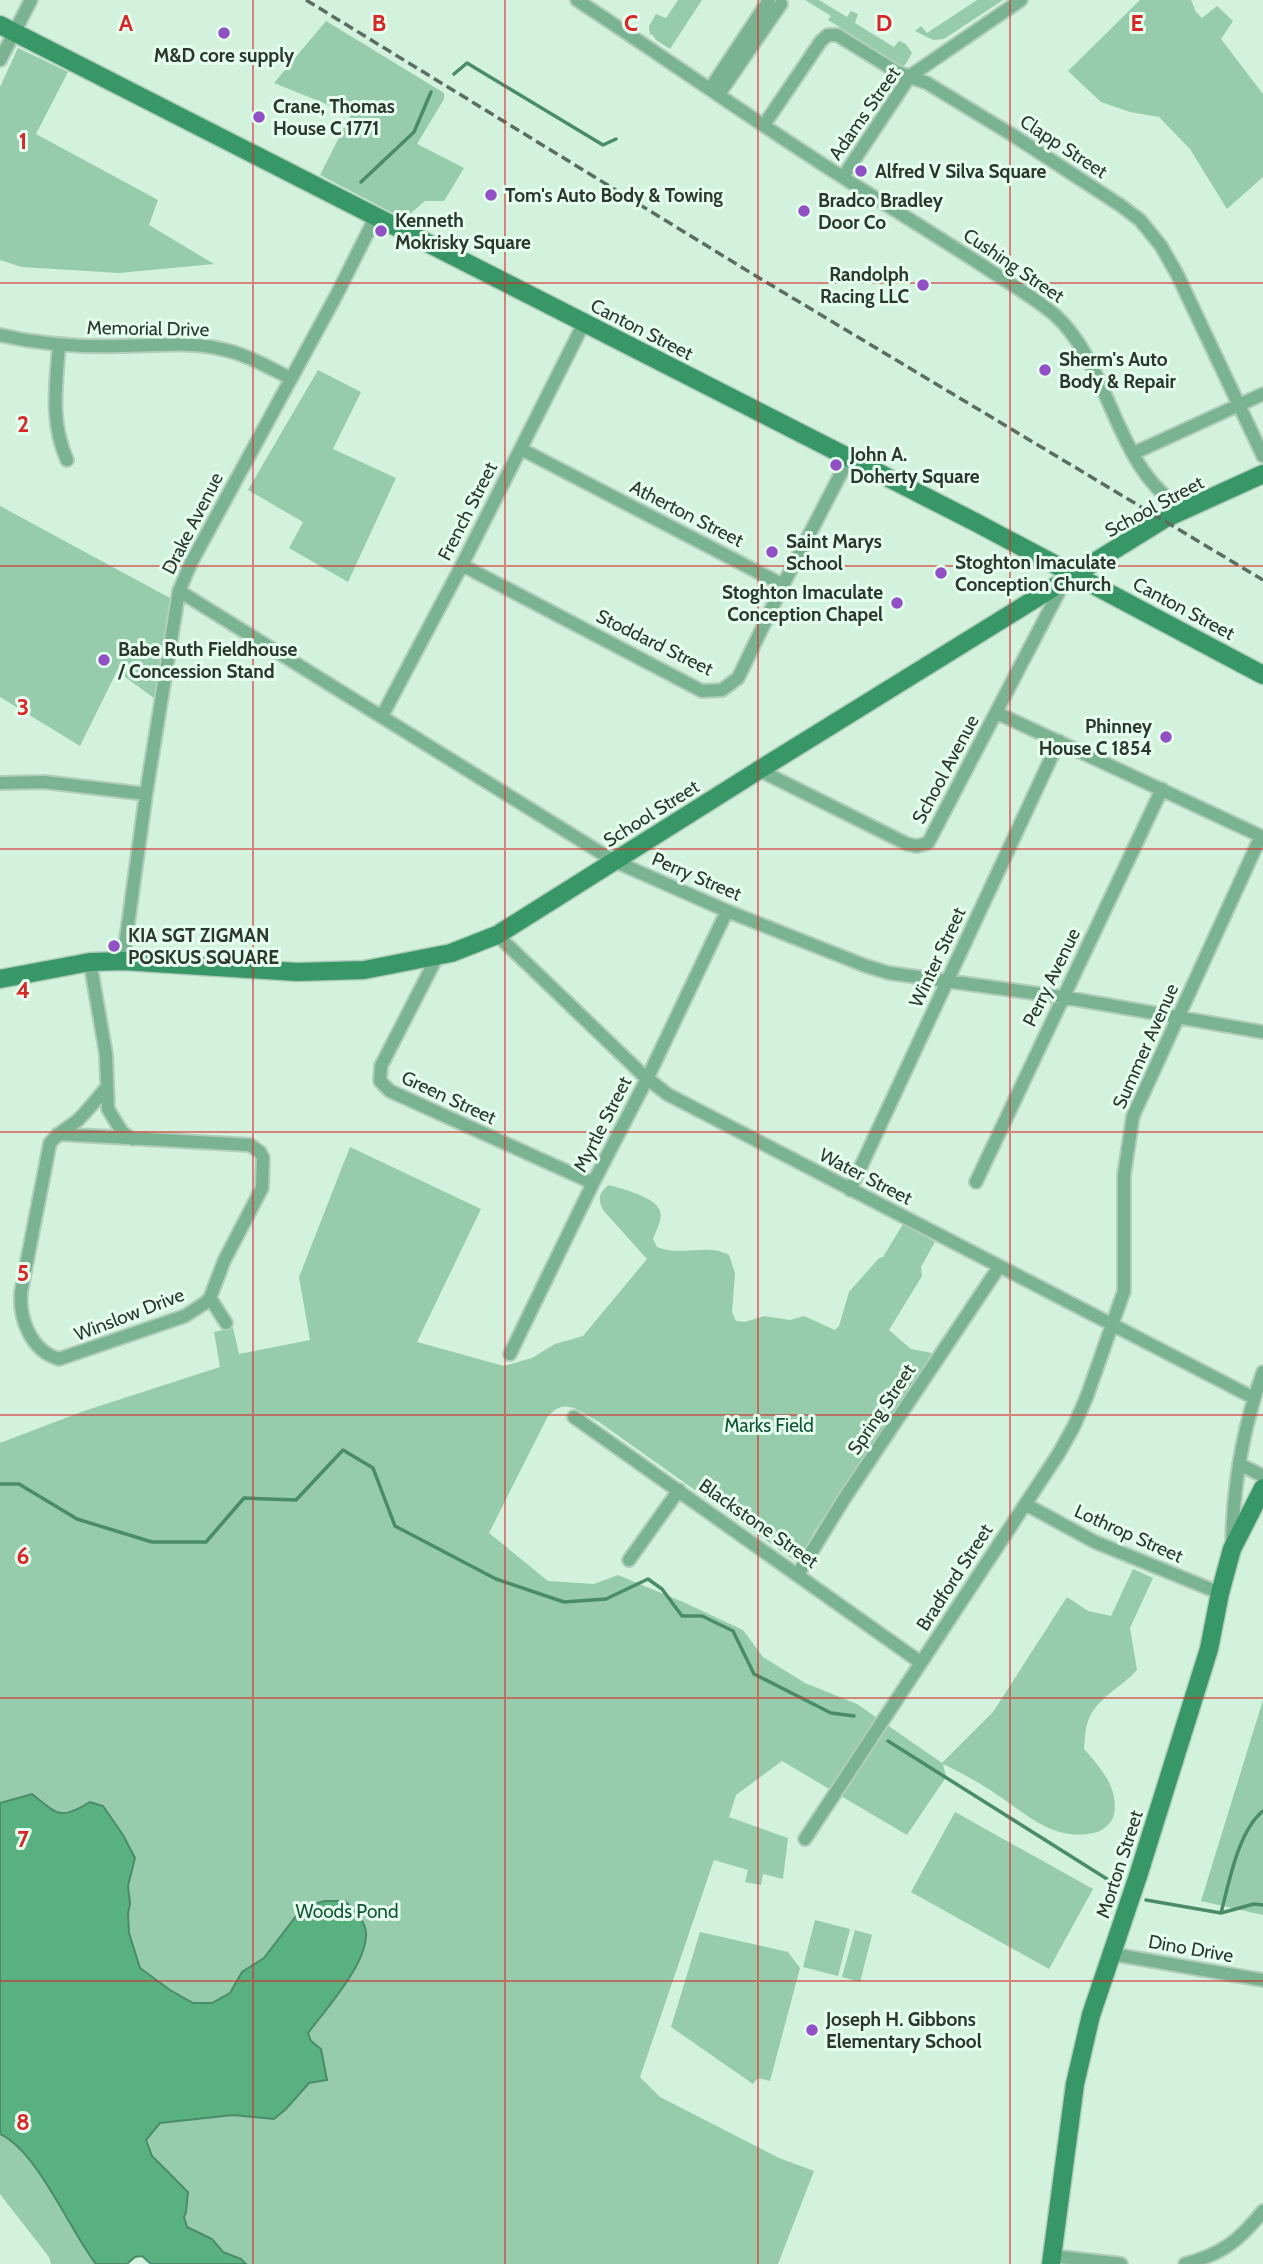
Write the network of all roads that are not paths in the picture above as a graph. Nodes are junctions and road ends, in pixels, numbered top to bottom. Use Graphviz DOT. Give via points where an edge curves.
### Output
graph roads {
  1 [pos="31,0"];
  2 [pos="577,0"];
  3 [pos="1021,0"];
  4 [pos="775,2"];
  5 [pos="7,29"];
  6 [pos="0,60"];
  7 [pos="910,76"];
  8 [pos="715,92"];
  9 [pos="764,125"];
  10 [pos="843,177"];
  11 [pos="376,216"];
  12 [pos="584,323"];
  13 [pos="0,335"];
  14 [pos="59,345"];
  15 [pos="290,379"];
  16 [pos="1263,394"];
  17 [pos="1239,405"];
  18 [pos="521,449"];
  19 [pos="1134,453"];
  20 [pos="1263,456"];
  21 [pos="849,458"];
  22 [pos="66,460"];
  23 [pos="1263,474"];
  24 [pos="1185,510"];
  25 [pos="461,565"];
  26 [pos="1069,579"];
  27 [pos="783,585"];
  28 [pos="179,591"];
  29 [pos="1263,675"];
  30 [pos="997,713"];
  31 [pos="383,716"];
  32 [pos="1059,741"];
  33 [pos="759,769"];
  34 [pos="0,783"];
  35 [pos="1162,789"];
  36 [pos="146,793"];
  37 [pos="1262,836"];
  38 [pos="614,861"];
  39 [pos="727,911"];
  40 [pos="497,935"];
  41 [pos="437,957"];
  42 [pos="123,961"];
  43 [pos="90,962"];
  44 [pos="0,979"];
  45 [pos="947,980"];
  46 [pos="1062,997"];
  47 [pos="1178,1018"];
  48 [pos="1263,1032"];
  49 [pos="647,1079"];
  50 [pos="106,1088"];
  51 [pos="58,1134"];
  52 [pos="132,1139"];
  53 [pos="976,1182"];
  54 [pos="593,1183"];
  55 [pos="850,1189"];
  56 [pos="999,1267"];
  57 [pos="210,1298"];
  58 [pos="226,1323"];
  59 [pos="1113,1325"];
  60 [pos="510,1354"];
  61 [pos="1263,1372"];
  62 [pos="1254,1398"];
  63 [pos="574,1418"];
  64 [pos="1240,1464"];
  65 [pos="1263,1476"];
  66 [pos="1263,1488"];
  67 [pos="679,1490"];
  68 [pos="1025,1504"];
  69 [pos="1232,1549"];
  70 [pos="629,1560"];
  71 [pos="798,1574"];
  72 [pos="1220,1593"];
  73 [pos="920,1662"];
  74 [pos="805,1839"];
  75 [pos="1112,1954"];
  76 [pos="1263,1980"];
  77 [pos="1263,2211"];
  78 [pos="1051,2260"];
  79 [pos="1121,2264"];
  80 [pos="1185,2264"];
  1 -- 5 [label="street"];
  2 -- 8 [label="street, Cushing Street"];
  3 -- 7 [label="street, Adams Street"];
  4 -- 8 [label="street"];
  5 -- 6 [label="street"];
  5 -- 11 [label="street, Canton Street"];
  7 -- 9 [label="street, Clapp Street" via="841,37 828,35"];
  7 -- 10 [label="street, Adams Street"];
  7 -- 17 [label="street, Clapp Street" via="1014,136 1140,220 1177,274"];
  8 -- 9 [label="street, Cushing Street"];
  9 -- 10 [label="street, Cushing Street"];
  10 -- 19 [label="street, Cushing Street" via="1053,313 1080,345"];
  11 -- 12 [label="street, Canton Street"];
  11 -- 15 [label="street, Drake Avenue"];
  12 -- 18 [label="street, French Street"];
  12 -- 21 [label="street, Canton Street"];
  13 -- 14 [label="street, Memorial Drive"];
  14 -- 15 [label="street, Memorial Drive" via="208,347 240,355"];
  14 -- 22 [label="street" via="55,416"];
  15 -- 28 [label="street, Drake Avenue"];
  16 -- 17 [label="street"];
  17 -- 19 [label="street"];
  17 -- 20 [label="street, Clapp Street"];
  18 -- 25 [label="street, French Street"];
  18 -- 27 [label="street, Atherton Street"];
  19 -- 24 [label="street, Cushing Street" via="1152,484"];
  21 -- 26 [label="street, Canton Street"];
  21 -- 27 [label="street"];
  23 -- 24 [label="street, School Street"];
  24 -- 26 [label="street, School Street"];
  25 -- 27 [label="street, Stoddard Street" via="702,691 712,692 738,678"];
  25 -- 31 [label="street, French Street"];
  26 -- 29 [label="street, Canton Street"];
  26 -- 30 [label="street, School Avenue"];
  26 -- 33 [label="street, School Street"];
  28 -- 31 [label="street, Perry Street"];
  28 -- 36 [label="street, Drake Avenue"];
  30 -- 32 [label="street"];
  30 -- 33 [label="street, School Avenue" via="924,845 907,844"];
  31 -- 38 [label="street, Perry Street"];
  32 -- 35 [label="street"];
  32 -- 45 [label="street, Winter Street"];
  33 -- 38 [label="street, School Street"];
  34 -- 36 [label="street" via="69,783"];
  35 -- 37 [label="street"];
  35 -- 46 [label="street, Perry Avenue"];
  36 -- 42 [label="street, Drake Avenue"];
  37 -- 47 [label="street, Summer Avenue"];
  38 -- 39 [label="street, Perry Street"];
  38 -- 40 [label="street, School Street"];
  39 -- 45 [label="street, Perry Street" via="866,966"];
  39 -- 49 [label="street, Myrtle Street"];
  40 -- 41 [label="street, School Street"];
  40 -- 49 [label="street, Water Street"];
  41 -- 42 [label="street, School Street" via="330,972"];
  41 -- 54 [label="street, Green Street" via="381,1066 380,1081 390,1091"];
  42 -- 43 [label="street, School Street"];
  43 -- 44 [label="street, School Street"];
  43 -- 50 [label="street" via="106,1054"];
  45 -- 46 [label="street, Perry Street"];
  45 -- 55 [label="street, Winter Street"];
  46 -- 47 [label="street, Perry Street"];
  46 -- 53 [label="street, Perry Avenue"];
  47 -- 48 [label="street, Perry Street"];
  47 -- 59 [label="street, Summer Avenue" via="1138,1102 1129,1135 1124,1175 1125,1283"];
  49 -- 54 [label="street, Myrtle Street"];
  49 -- 55 [label="street, Water Street" via="680,1101"];
  50 -- 51 [label="street, Winslow Drive"];
  50 -- 52 [label="street" via="114,1121"];
  51 -- 52 [label="street, Winslow Drive"];
  51 -- 57 [label="street, Winslow Drive" via="47,1150 21,1292 22,1317 43,1352 66,1358 185,1316"];
  52 -- 57 [label="street, Winslow Drive" via="250,1145 263,1158 262,1188"];
  54 -- 60 [label="street, Myrtle Street"];
  55 -- 56 [label="street, Water Street"];
  56 -- 59 [label="street, Water Street"];
  56 -- 71 [label="street, Spring Street"];
  57 -- 58 [label="street"];
  59 -- 62 [label="street, Water Street"];
  59 -- 68 [label="street, Bradford Street" via="1074,1426"];
  61 -- 62 [label="street"];
  62 -- 64 [label="street"];
  63 -- 67 [label="street, Blackstone Street"];
  64 -- 65 [label="street"];
  64 -- 69 [label="street"];
  66 -- 69 [label="street, Morton Street"];
  67 -- 70 [label="street"];
  67 -- 71 [label="street, Blackstone Street"];
  68 -- 72 [label="street, Lothrop Street" via="1095,1542"];
  68 -- 73 [label="street, Bradford Street"];
  69 -- 72 [label="street, Morton Street"];
  71 -- 73 [label="street, Blackstone Street"];
  72 -- 75 [label="street, Morton Street" via="1206,1659"];
  73 -- 74 [label="street, Bradford Street"];
  75 -- 76 [label="street, Dino Drive"];
  75 -- 78 [label="street, Morton Street" via="1075,2084"];
  77 -- 80 [label="street" via="1242,2236 1208,2258"];
  78 -- 79 [label="street"];
}
